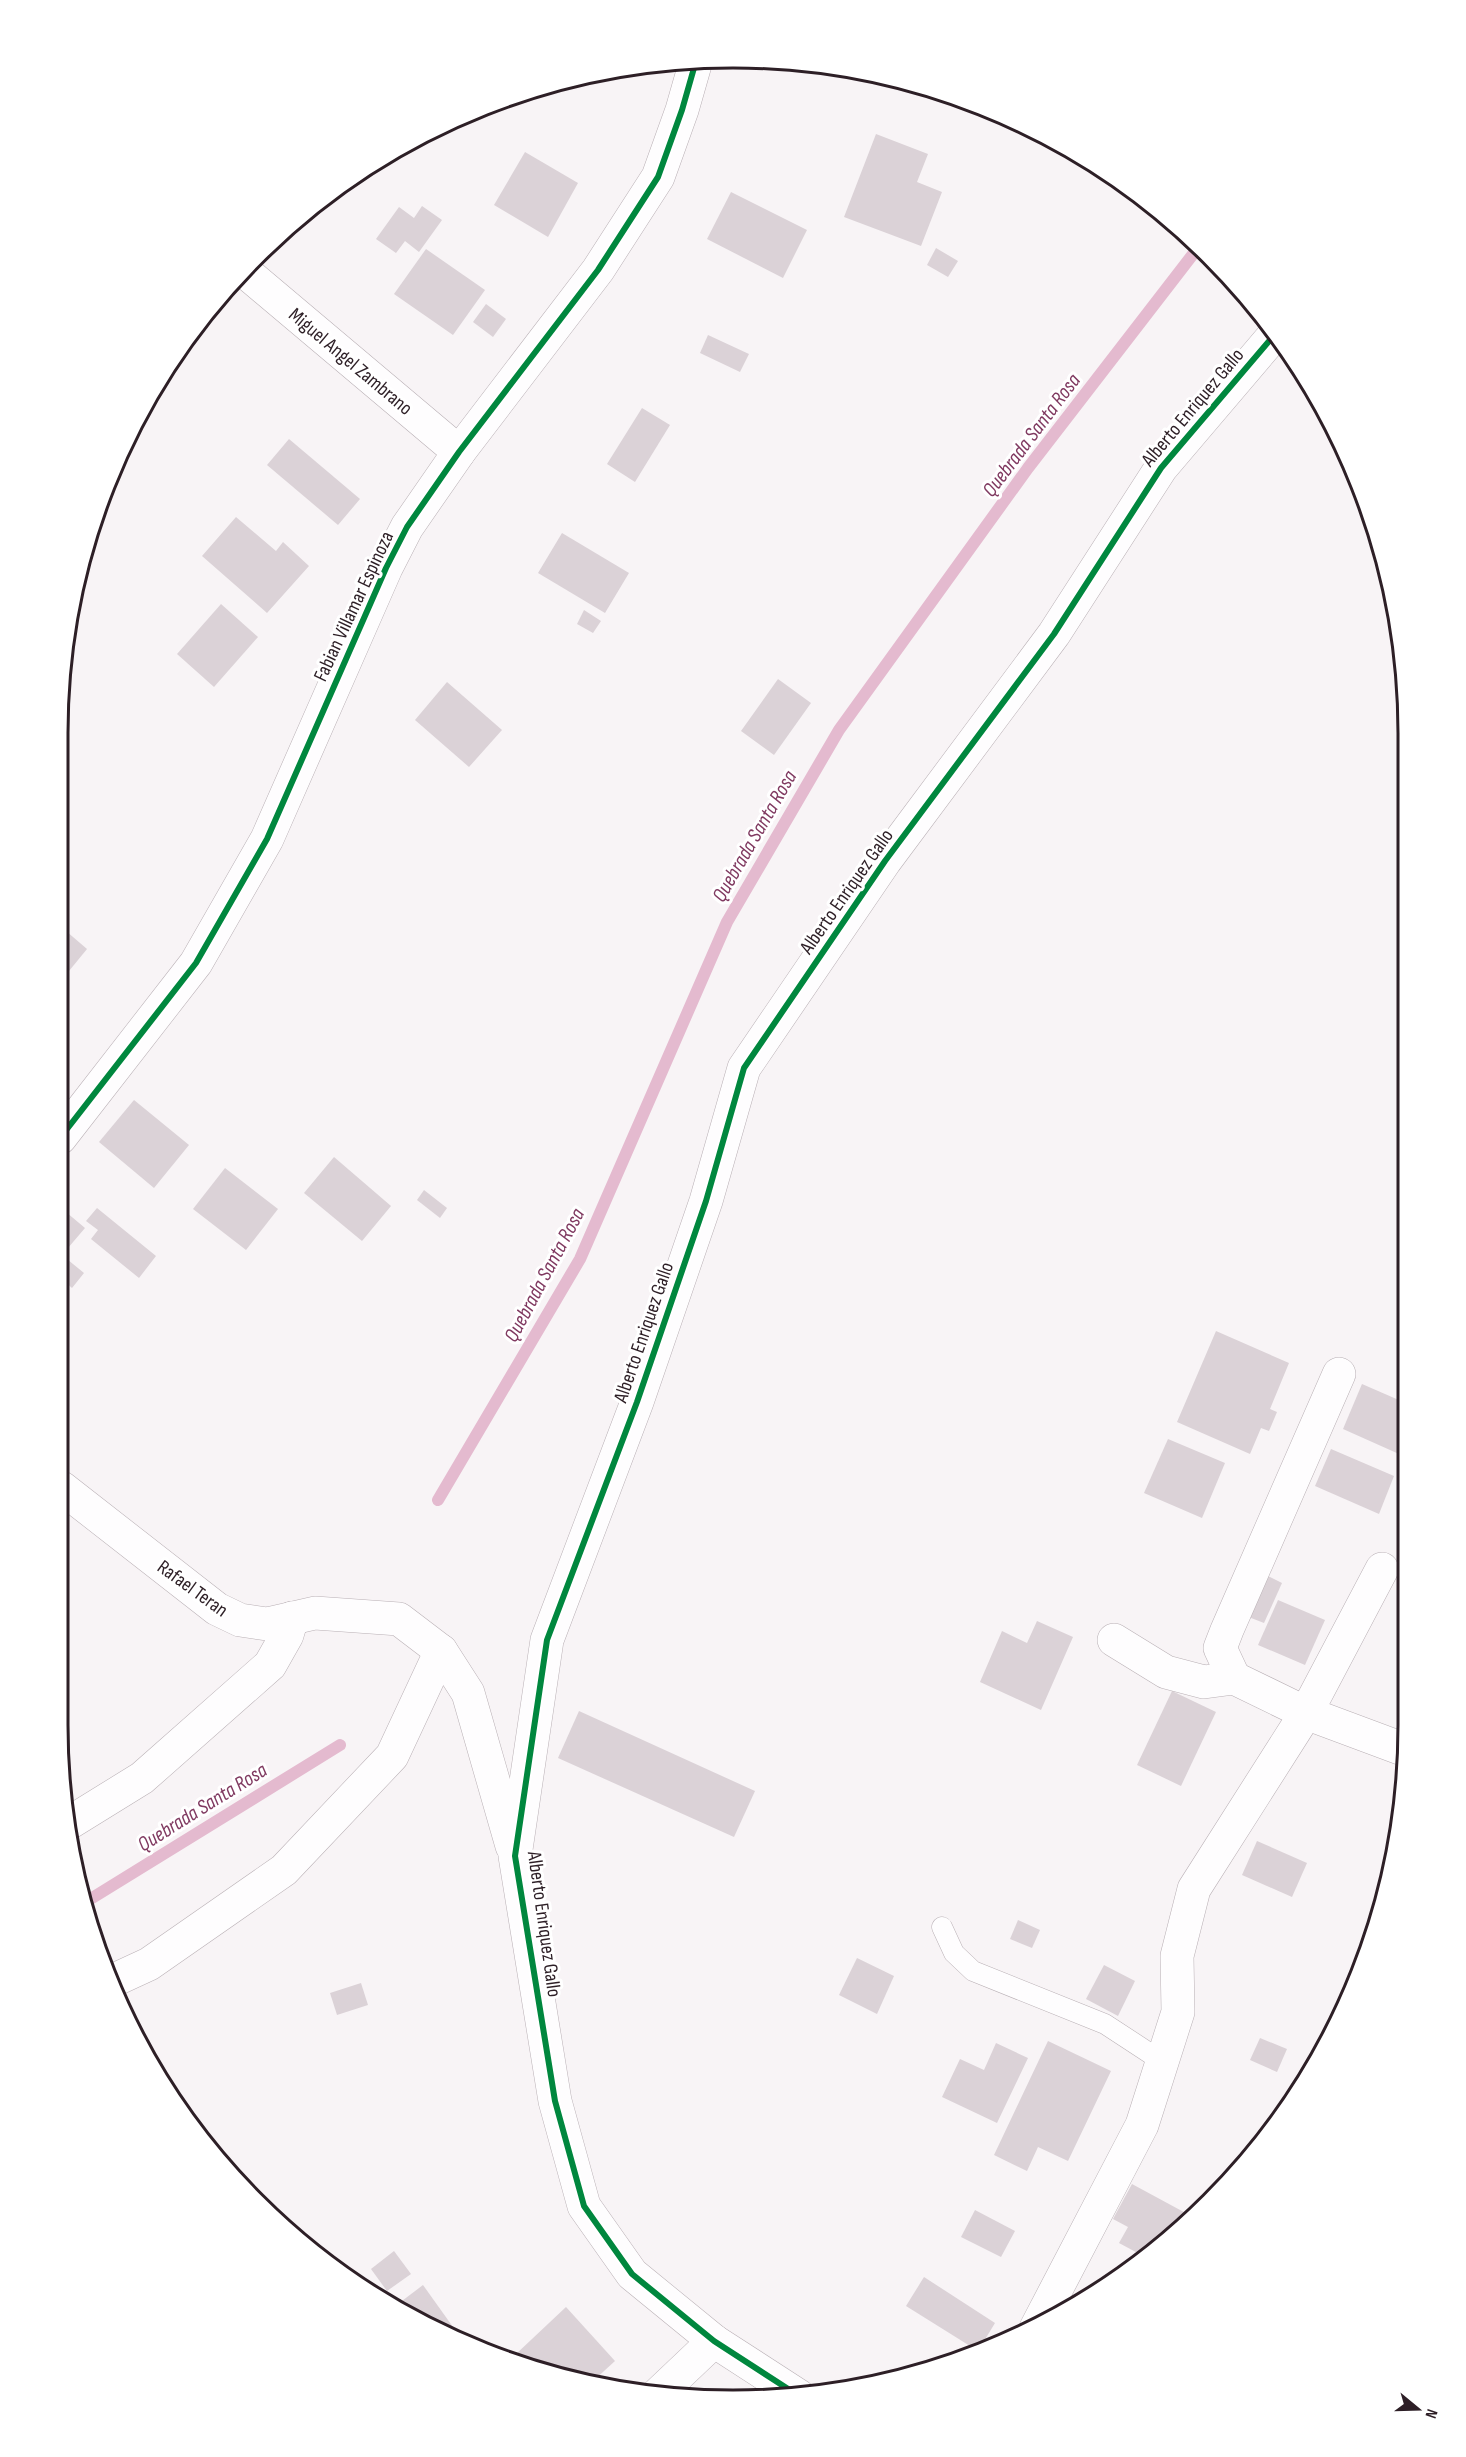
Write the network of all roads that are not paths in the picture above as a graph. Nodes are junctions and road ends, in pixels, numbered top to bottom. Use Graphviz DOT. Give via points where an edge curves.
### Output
graph roads {
  1 [pos="694,69"];
  2 [pos="250,276"];
  3 [pos="1270,340"];
  4 [pos="459,452"];
  5 [pos="67,1129"];
  6 [pos="1339,1374"];
  7 [pos="67,1492"];
  8 [pos="1382,1569"];
  9 [pos="292,1618"];
  10 [pos="1114,1640"];
  11 [pos="441,1651"];
  12 [pos="1234,1678"];
  13 [pos="1306,1713"];
  14 [pos="1398,1748"];
  15 [pos="74,1820"];
  16 [pos="515,1856"];
  17 [pos="942,1927"];
  18 [pos="118,1978"];
  19 [pos="1162,2062"];
  20 [pos="1045,2312"];
  21 [pos="714,2341"];
  22 [pos="667,2386"];
  23 [pos="785,2387"];
  1 -- 4 [label="street, Fabian Villamar Espinoza" via="658,177 598,270"];
  2 -- 4 [label="street, Miguel Angel Zambrano"];
  3 -- 16 [label="street, Alberto Enriquez Gallo" via="1161,468 1054,634 885,861 744,1068 706,1201 547,1640"];
  4 -- 5 [label="street, Fabian Villamar Espinoza" via="407,527 267,839 196,963"];
  6 -- 12 [label="street" via="1223,1639 1220,1648"];
  7 -- 9 [label="street, Rafael Teran" via="217,1609 240,1620 267,1624"];
  8 -- 13 [label="street"];
  9 -- 11 [label="street, Rafael Teran" via="315,1613 399,1619"];
  9 -- 15 [label="street" via="270,1665 142,1779"];
  10 -- 12 [label="street" via="1166,1672 1204,1682"];
  11 -- 16 [label="street, Rafael Teran" via="468,1693"];
  11 -- 18 [label="street" via="392,1756 284,1870 149,1964"];
  12 -- 13 [label="street"];
  13 -- 14 [label="street"];
  13 -- 19 [label="street" via="1194,1889 1177,1956 1178,2012"];
  16 -- 21 [label="street, Alberto Enriquez Gallo" via="555,2101 584,2206 632,2274"];
  17 -- 19 [label="lane" via="954,1953 973,1971 1105,2024"];
  19 -- 20 [label="street" via="1142,2125"];
  21 -- 22 [label="street"];
  21 -- 23 [label="street, Alberto Enriquez Gallo"];
}
